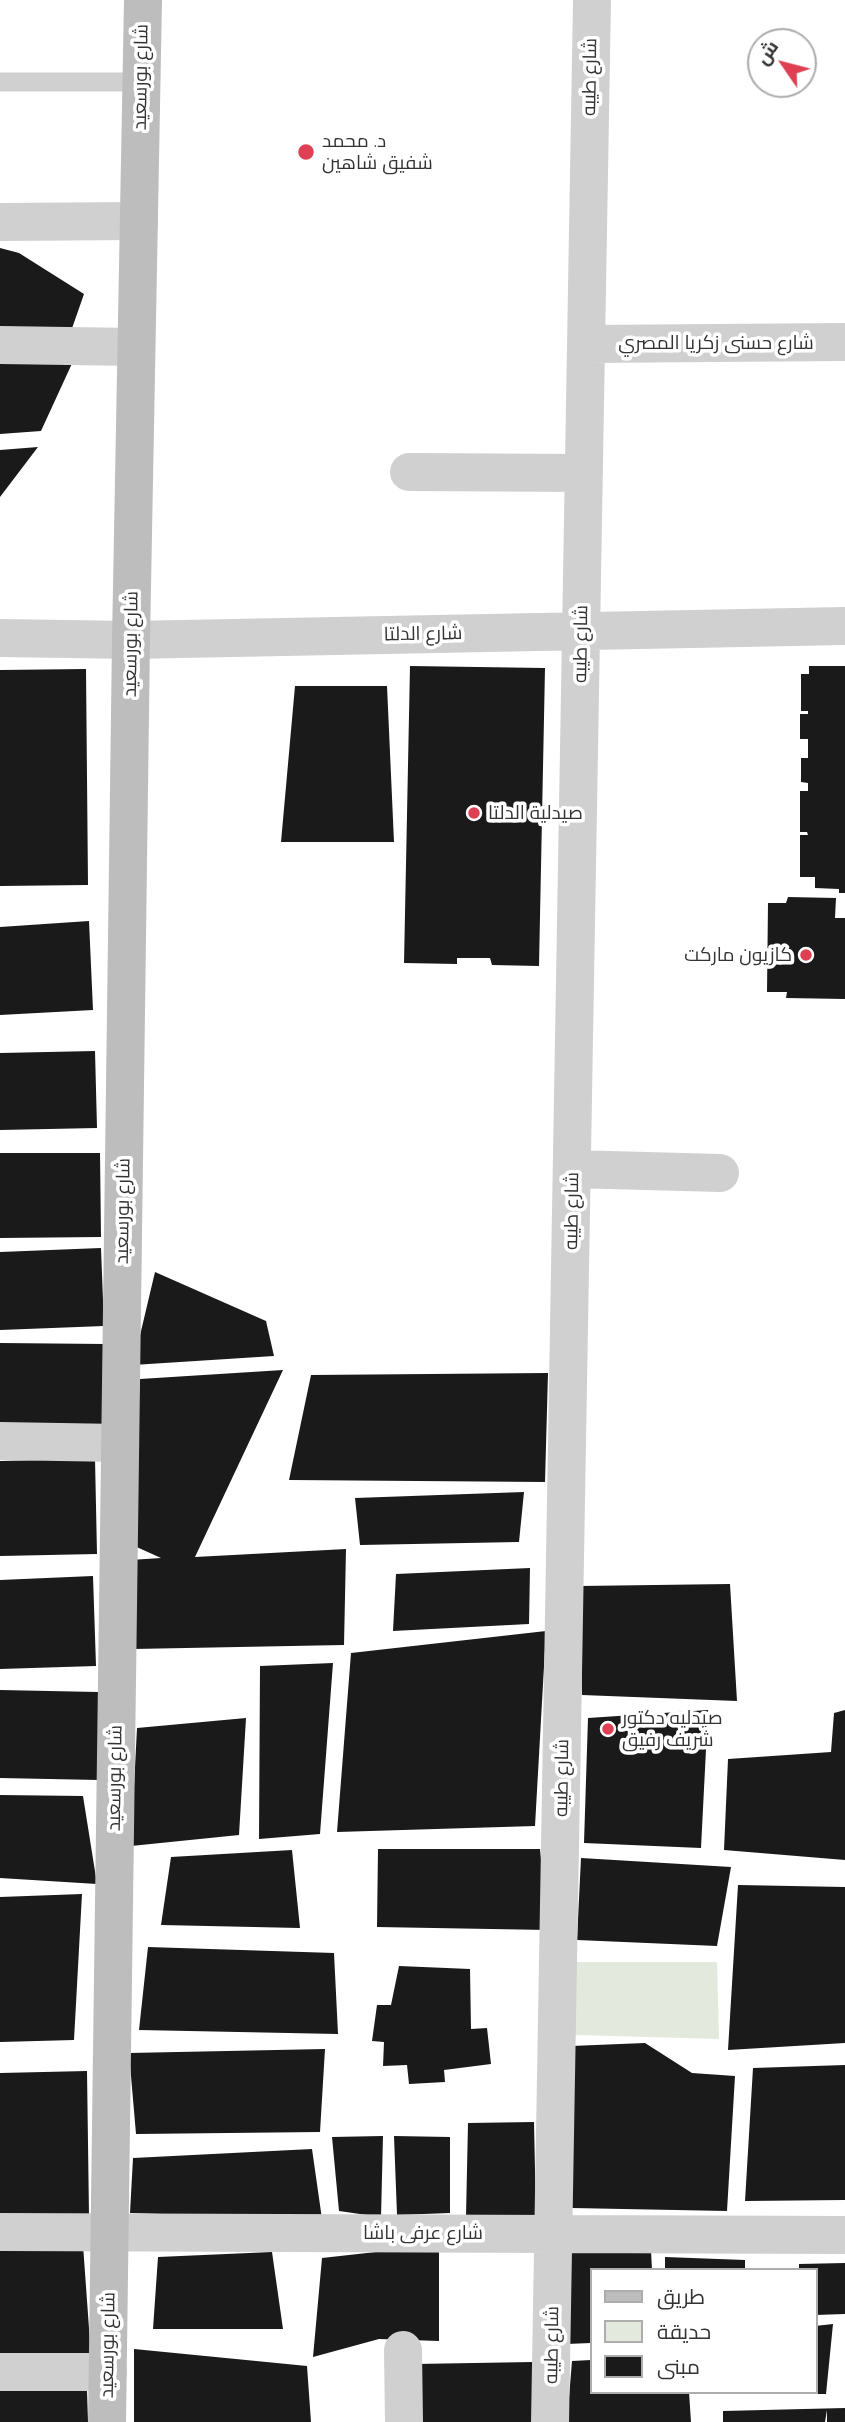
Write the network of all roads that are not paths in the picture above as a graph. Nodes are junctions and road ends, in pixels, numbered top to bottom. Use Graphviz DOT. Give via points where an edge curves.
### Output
graph roads {
  1 [pos="143,0"];
  2 [pos="592,0"];
  3 [pos="0,82"];
  4 [pos="141,82"];
  5 [pos="139,221"];
  6 [pos="0,222"];
  7 [pos="845,342"];
  8 [pos="586,344"];
  9 [pos="0,345"];
  10 [pos="136,347"];
  11 [pos="409,472"];
  12 [pos="584,473"];
  13 [pos="845,626"];
  14 [pos="581,631"];
  15 [pos="0,638"];
  16 [pos="131,640"];
  17 [pos="572,1169"];
  18 [pos="720,1173"];
  19 [pos="0,1441"];
  20 [pos="120,1443"];
  21 [pos="0,2232"];
  22 [pos="109,2232"];
  23 [pos="554,2234"];
  24 [pos="845,2235"];
  25 [pos="404,2350"];
  26 [pos="0,2372"];
  27 [pos="107,2372"];
  28 [pos="107,2422"];
  29 [pos="404,2422"];
  30 [pos="551,2422"];
  1 -- 4 [label="main road, شارع بورسعيد"];
  2 -- 8 [label="street, شارع طيبه"];
  3 -- 4 [label="lane"];
  4 -- 5 [label="main road, شارع بورسعيد"];
  5 -- 6 [label="street"];
  5 -- 10 [label="main road, شارع بورسعيد"];
  7 -- 8 [label="street, شارع حسنى زكريا المصري"];
  8 -- 12 [label="street, شارع طيبه"];
  9 -- 10 [label="street"];
  10 -- 16 [label="main road, شارع بورسعيد"];
  11 -- 12 [label="street"];
  12 -- 14 [label="street, شارع طيبه"];
  13 -- 14 [label="street, شارع الدلتا"];
  14 -- 16 [label="street, شارع الدلتا"];
  14 -- 17 [label="street, شارع طيبه"];
  15 -- 16 [label="street, شارع الدلتا"];
  16 -- 20 [label="main road, شارع بورسعيد"];
  17 -- 18 [label="street"];
  17 -- 23 [label="street, شارع طيبه"];
  19 -- 20 [label="street"];
  20 -- 22 [label="main road, شارع بورسعيد"];
  21 -- 22 [label="street, شارع عرفى باشا"];
  22 -- 23 [label="street, شارع عرفى باشا"];
  22 -- 27 [label="main road, شارع بورسعيد"];
  23 -- 24 [label="street, شارع عرفى باشا"];
  23 -- 30 [label="street, شارع طيبه"];
  25 -- 29 [label="street"];
  26 -- 27 [label="street"];
  27 -- 28 [label="main road, شارع بورسعيد"];
}
